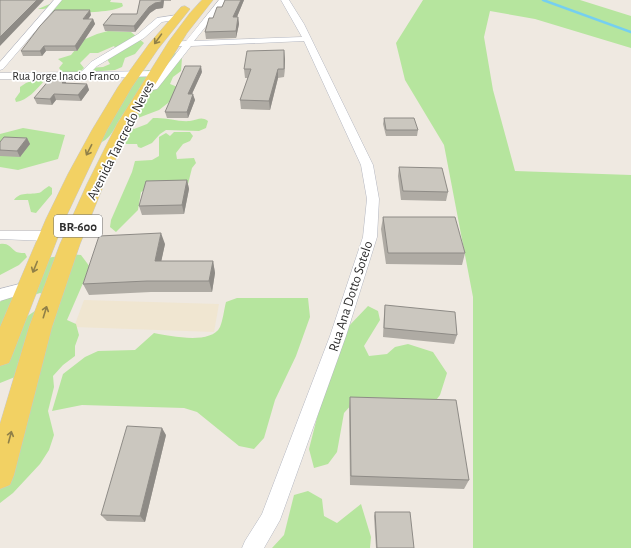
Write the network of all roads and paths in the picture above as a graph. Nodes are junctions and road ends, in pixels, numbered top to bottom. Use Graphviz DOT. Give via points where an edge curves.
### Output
graph roads {
  1 [pos="58,0"];
  2 [pos="194,0"];
  3 [pos="208,0"];
  4 [pos="224,0"];
  5 [pos="285,0"];
  6 [pos="189,23"];
  7 [pos="306,39"];
  8 [pos="181,44"];
  9 [pos="0,67"];
  10 [pos="0,76"];
  11 [pos="82,76"];
  12 [pos="143,80"];
  13 [pos="0,235"];
  14 [pos="47,236"];
  15 [pos="27,286"];
  16 [pos="0,295"];
  17 [pos="0,356"];
  18 [pos="0,475"];
  19 [pos="252,548"];
  1 -- 9 [label="street"];
  2 -- 6 [label="main road, Avenida Tancredo Neves / BR-600"];
  3 -- 6 [label="main road, Avenida Tancredo Neves / BR-600"];
  4 -- 6 [label="street"];
  5 -- 7 [label="street, Rua Ana Dotto Sotelo"];
  6 -- 8 [label="main road, Avenida Tancredo Neves / BR-600"];
  6 -- 11 [label="street" via="160,20 141,36 89,67"];
  6 -- 12 [label="main road, Avenida Tancredo Neves / BR-600, one-way" via="161,34"];
  7 -- 8 [label="street"];
  7 -- 19 [label="street, Rua Ana Dotto Sotelo" via="367,165 373,199 370,237 338,336 270,520"];
  8 -- 12 [label="main road, Avenida Tancredo Neves / BR-600"];
  10 -- 11 [label="street, Rua Jorge Inacio Franco"];
  11 -- 12 [label="street, Rua Jorge Inacio Franco"];
  12 -- 14 [label="main road, Avenida Tancredo Neves / BR-600, one-way" via="90,148"];
  18 -- 12 [label="main road, Avenida Tancredo Neves / BR-600, one-way" via="47,307 85,208"];
  13 -- 14 [label="street"];
  14 -- 15 [label="main road, Avenida Tancredo Neves / BR-600, one-way"];
  15 -- 16 [label="street"];
  15 -- 17 [label="main road, Avenida Tancredo Neves / BR-600"];
}
